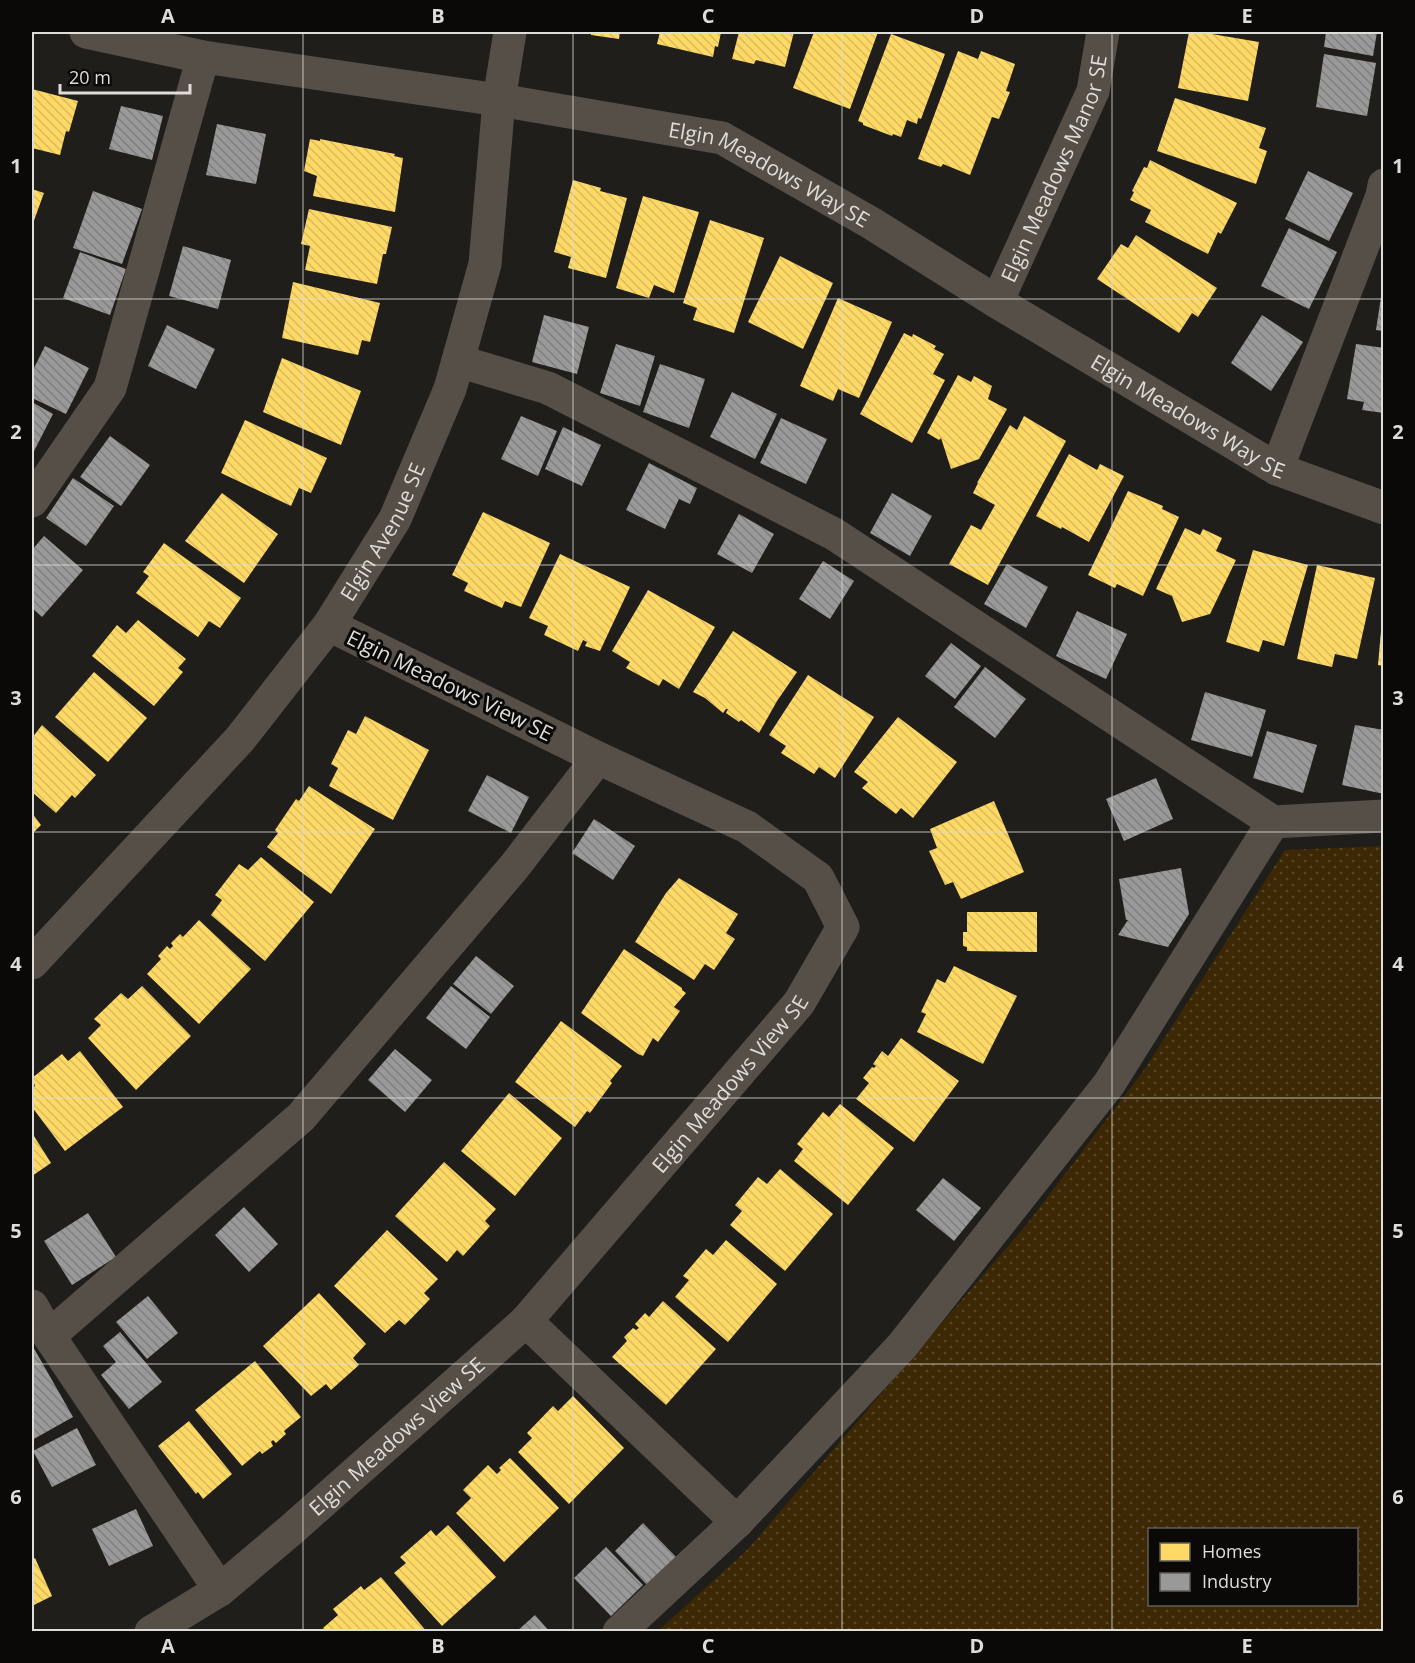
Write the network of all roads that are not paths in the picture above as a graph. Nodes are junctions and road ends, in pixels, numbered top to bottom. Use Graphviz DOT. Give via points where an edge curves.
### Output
graph roads {
  1 [pos="86,32"];
  2 [pos="510,32"];
  3 [pos="1103,32"];
  4 [pos="203,57"];
  5 [pos="499,100"];
  6 [pos="1383,185"];
  7 [pos="997,302"];
  8 [pos="458,361"];
  9 [pos="1277,469"];
  10 [pos="32,501"];
  11 [pos="1383,508"];
  12 [pos="329,625"];
  13 [pos="598,758"];
  14 [pos="1383,816"];
  15 [pos="1273,822"];
  16 [pos="32,963"];
  17 [pos="32,1306"];
  18 [pos="526,1321"];
  19 [pos="49,1336"];
  20 [pos="737,1522"];
  21 [pos="220,1590"];
  22 [pos="151,1632"];
  23 [pos="619,1632"];
  1 -- 4 [label="street, Elgin Meadows Way SE"];
  2 -- 5 [label="street, Elgin Avenue SE"];
  3 -- 7 [label="street, Elgin Meadows Manor SE" via="1093,90"];
  4 -- 5 [label="street, Elgin Meadows Way SE"];
  4 -- 10 [label="street" via="110,388"];
  5 -- 7 [label="street, Elgin Meadows Way SE" via="722,138 871,223"];
  5 -- 8 [label="street, Elgin Avenue SE" via="485,264"];
  6 -- 9 [label="street"];
  7 -- 9 [label="street, Elgin Meadows Way SE"];
  8 -- 12 [label="street, Elgin Avenue SE" via="395,519"];
  8 -- 15 [label="street" via="548,388 834,534"];
  9 -- 11 [label="street, Elgin Meadows Way SE"];
  12 -- 13 [label="street, Elgin Meadows View SE"];
  12 -- 16 [label="street, Elgin Avenue SE" via="240,739"];
  13 -- 18 [label="street, Elgin Meadows View SE" via="747,827 818,878 843,927 799,1003"];
  13 -- 19 [label="street" via="514,867 301,1117"];
  14 -- 15 [label="street"];
  15 -- 20 [label="street" via="1109,1084 902,1346"];
  17 -- 19 [label="street"];
  18 -- 20 [label="street"];
  18 -- 21 [label="street, Elgin Meadows View SE"];
  19 -- 21 [label="street"];
  20 -- 23 [label="street"];
  21 -- 22 [label="street, Elgin Meadows View SE"];
}
